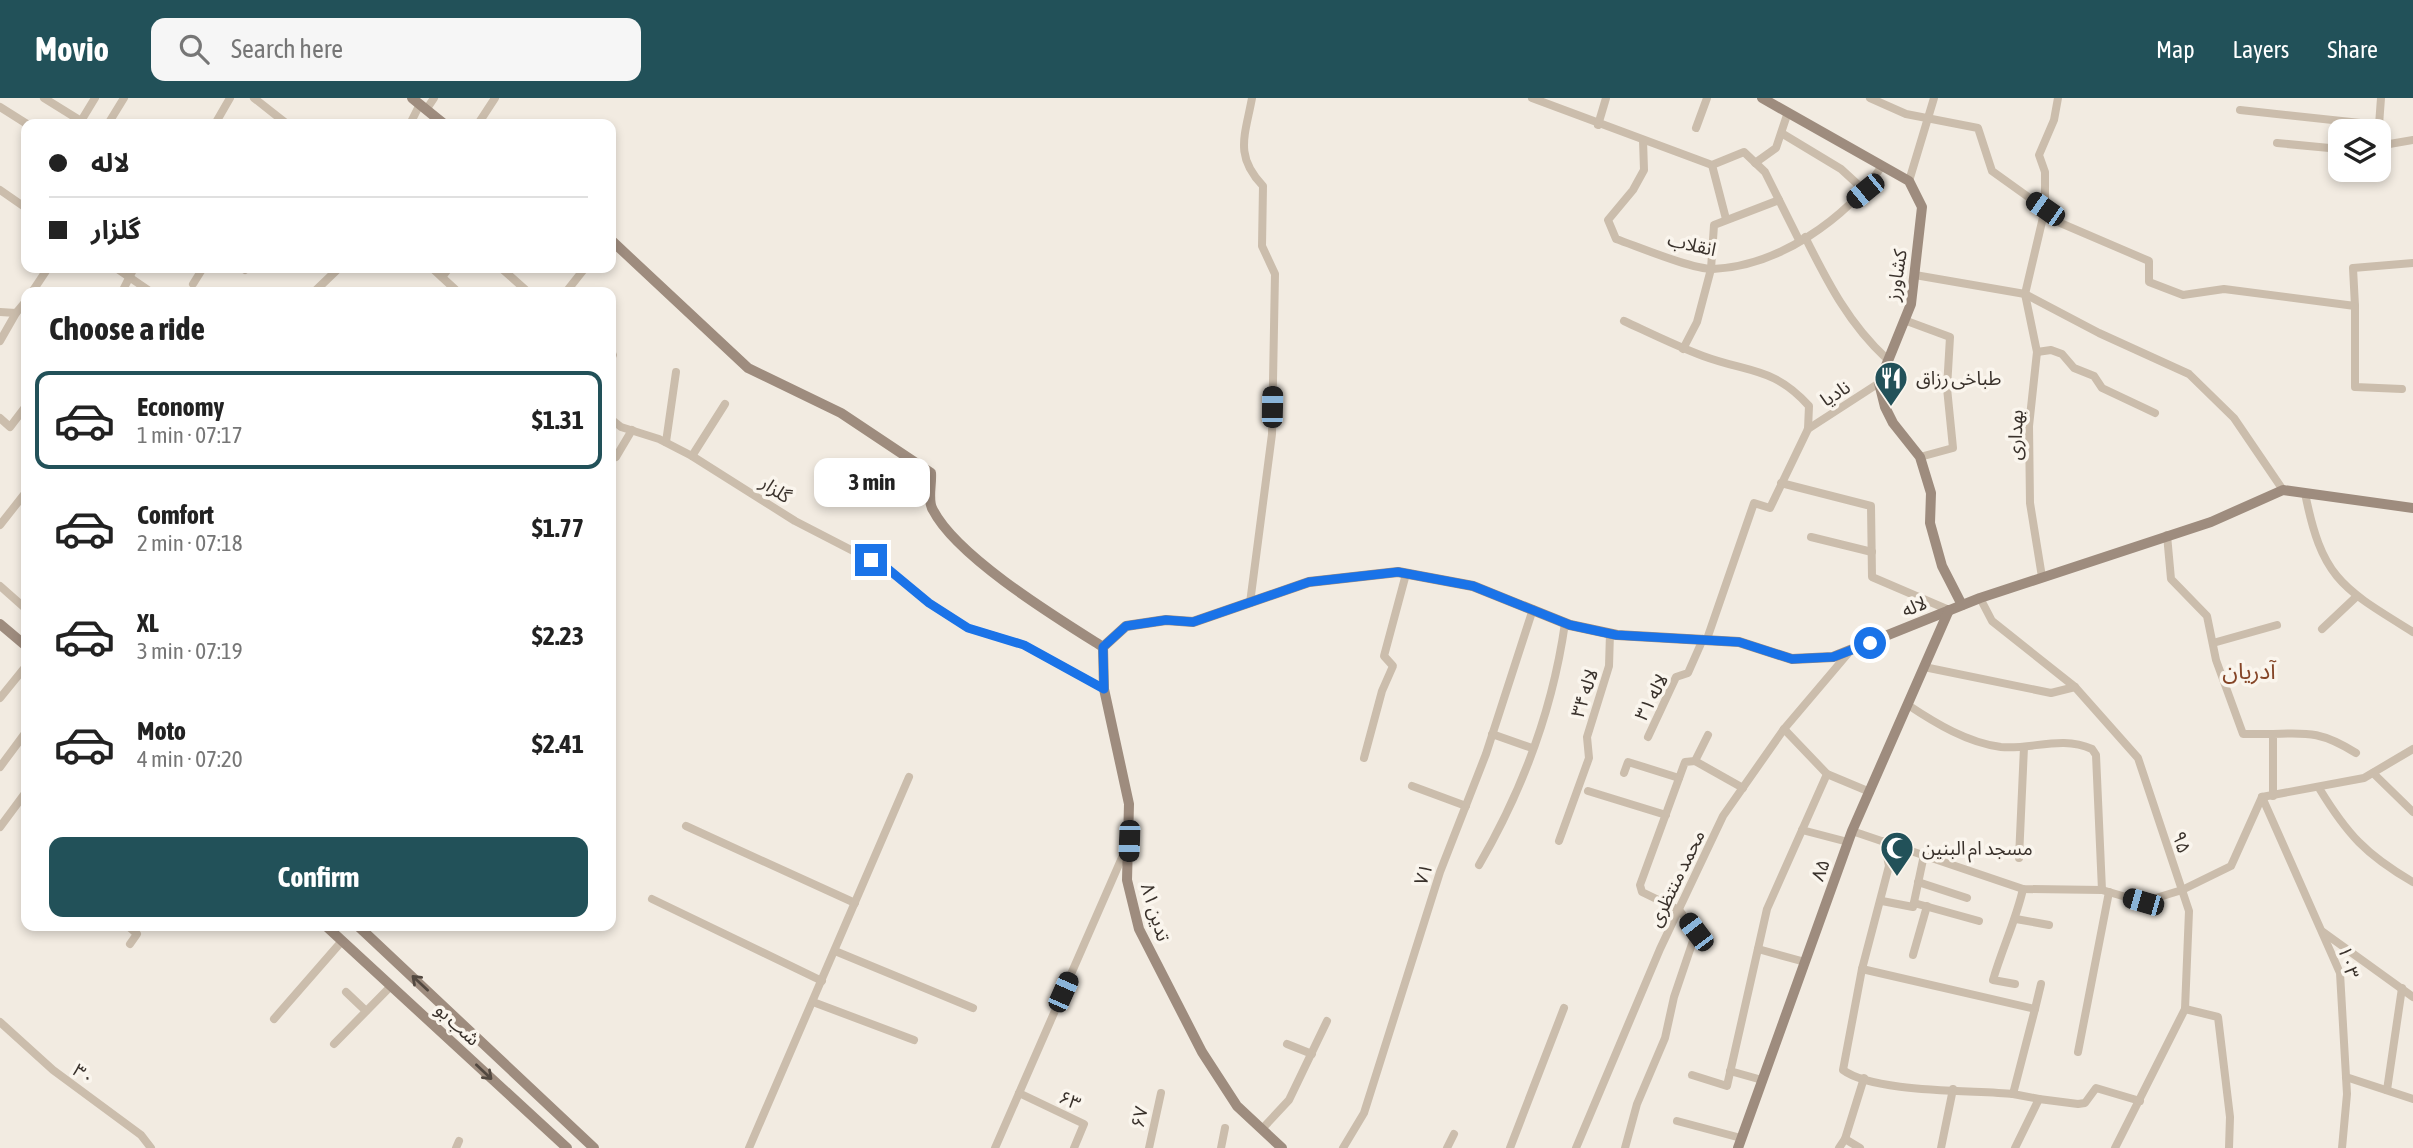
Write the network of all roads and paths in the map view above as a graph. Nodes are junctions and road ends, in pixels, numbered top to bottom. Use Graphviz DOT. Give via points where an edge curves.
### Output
graph roads {
  1 [pos="44,98"];
  2 [pos="95,98"];
  3 [pos="124,98"];
  4 [pos="230,98"];
  5 [pos="254,98"];
  6 [pos="434,98"];
  7 [pos="495,98"];
  8 [pos="1252,98"];
  9 [pos="1532,98"];
  10 [pos="1606,98"];
  11 [pos="1707,98"];
  12 [pos="1870,98"];
  13 [pos="1934,98"];
  14 [pos="2058,98"];
  15 [pos="2381,98"];
  16 [pos="1766,99"];
  17 [pos="420,104"];
  18 [pos="0,107"];
  19 [pos="2240,110"];
  20 [pos="1788,112"];
  21 [pos="78,119"];
  22 [pos="82,119"];
  23 [pos="111,119"];
  24 [pos="218,119"];
  25 [pos="281,119"];
  26 [pos="438,119"];
  27 [pos="481,119"];
  28 [pos="1927,119"];
  29 [pos="21,120"];
  30 [pos="1598,125"];
  31 [pos="1696,128"];
  32 [pos="1783,134"];
  33 [pos="1643,140"];
  34 [pos="2413,140"];
  35 [pos="2391,142"];
  36 [pos="2277,143"];
  37 [pos="2328,148"];
  38 [pos="1755,163"];
  39 [pos="1712,165"];
  40 [pos="1882,166"];
  41 [pos="1909,181"];
  42 [pos="0,190"];
  43 [pos="1865,191"];
  44 [pos="1779,200"];
  45 [pos="21,205"];
  46 [pos="2045,212"];
  47 [pos="1726,219"];
  48 [pos="1802,239"];
  49 [pos="616,245"];
  50 [pos="2413,263"];
  51 [pos="1711,269"];
  52 [pos="123,273"];
  53 [pos="131,273"];
  54 [pos="200,273"];
  55 [pos="334,273"];
  56 [pos="438,273"];
  57 [pos="445,273"];
  58 [pos="507,273"];
  59 [pos="581,273"];
  60 [pos="1915,275"];
  61 [pos="129,277"];
  62 [pos="442,277"];
  63 [pos="193,284"];
  64 [pos="124,287"];
  65 [pos="144,287"];
  66 [pos="319,287"];
  67 [pos="453,287"];
  68 [pos="522,287"];
  69 [pos="570,287"];
  70 [pos="2025,294"];
  71 [pos="2355,306"];
  72 [pos="21,307"];
  73 [pos="0,312"];
  74 [pos="16,313"];
  75 [pos="1905,320"];
  76 [pos="1624,321"];
  77 [pos="0,341"];
  78 [pos="1683,349"];
  79 [pos="2037,352"];
  80 [pos="1886,359"];
  81 [pos="677,372"];
  82 [pos="1879,383"];
  83 [pos="2402,389"];
  84 [pos="724,404"];
  85 [pos="21,413"];
  86 [pos="2155,413"];
  87 [pos="0,418"];
  88 [pos="616,422"];
  89 [pos="1808,429"];
  90 [pos="632,430"];
  91 [pos="666,442"];
  92 [pos="692,456"];
  93 [pos="616,457"];
  94 [pos="1920,457"];
  95 [pos="1781,483"];
  96 [pos="2283,490"];
  97 [pos="2305,493"];
  98 [pos="21,498"];
  99 [pos="2413,508"];
  100 [pos="0,525"];
  101 [pos="2167,535"];
  102 [pos="1811,537"];
  103 [pos="1872,552"];
  104 [pos="1406,574"];
  105 [pos="2042,577"];
  106 [pos="0,586"];
  107 [pos="2356,597"];
  108 [pos="1980,598"];
  109 [pos="1250,603"];
  110 [pos="21,604"];
  111 [pos="1962,605"];
  112 [pos="1532,609"];
  113 [pos="1949,610"];
  114 [pos="1565,623"];
  115 [pos="0,624"];
  116 [pos="2277,625"];
  117 [pos="2322,629"];
  118 [pos="2413,632"];
  119 [pos="1610,633"];
  120 [pos="1705,639"];
  121 [pos="21,642"];
  122 [pos="2213,643"];
  123 [pos="1103,647"];
  124 [pos="1851,650"];
  125 [pos="1924,667"];
  126 [pos="21,672"];
  127 [pos="2075,687"];
  128 [pos="1104,689"];
  129 [pos="0,698"];
  130 [pos="1908,705"];
  131 [pos="1784,729"];
  132 [pos="1492,734"];
  133 [pos="1708,734"];
  134 [pos="2273,734"];
  135 [pos="1648,737"];
  136 [pos="21,739"];
  137 [pos="2024,747"];
  138 [pos="1532,748"];
  139 [pos="2413,749"];
  140 [pos="2356,753"];
  141 [pos="1364,758"];
  142 [pos="1695,761"];
  143 [pos="0,767"];
  144 [pos="2372,773"];
  145 [pos="1624,774"];
  146 [pos="1826,775"];
  147 [pos="909,777"];
  148 [pos="1679,778"];
  149 [pos="1412,786"];
  150 [pos="1743,788"];
  151 [pos="2319,788"];
  152 [pos="1588,791"];
  153 [pos="1870,792"];
  154 [pos="2273,796"];
  155 [pos="2262,797"];
  156 [pos="21,799"];
  157 [pos="1466,806"];
  158 [pos="2413,812"];
  159 [pos="1666,815"];
  160 [pos="686,826"];
  161 [pos="0,827"];
  162 [pos="1802,830"];
  163 [pos="1850,837"];
  164 [pos="1129,841"];
  165 [pos="1559,841"];
  166 [pos="1884,841"];
  167 [pos="1924,855"];
  168 [pos="2019,858"];
  169 [pos="1479,865"];
  170 [pos="1918,882"];
  171 [pos="2413,882"];
  172 [pos="2023,889"];
  173 [pos="2182,890"];
  174 [pos="2106,891"];
  175 [pos="1967,898"];
  176 [pos="652,899"];
  177 [pos="1882,901"];
  178 [pos="855,902"];
  179 [pos="1914,902"];
  180 [pos="1927,906"];
  181 [pos="1679,910"];
  182 [pos="2016,919"];
  183 [pos="1979,921"];
  184 [pos="2049,925"];
  185 [pos="134,931"];
  186 [pos="331,931"];
  187 [pos="363,931"];
  188 [pos="2323,932"];
  189 [pos="342,941"];
  190 [pos="130,944"];
  191 [pos="1758,949"];
  192 [pos="835,951"];
  193 [pos="1913,955"];
  194 [pos="1805,962"];
  195 [pos="1862,969"];
  196 [pos="822,981"];
  197 [pos="2015,984"];
  198 [pos="2041,984"];
  199 [pos="391,986"];
  200 [pos="2402,988"];
  201 [pos="346,992"];
  202 [pos="2413,997"];
  203 [pos="813,1002"];
  204 [pos="973,1008"];
  205 [pos="1564,1008"];
  206 [pos="2035,1009"];
  207 [pos="2185,1009"];
  208 [pos="366,1011"];
  209 [pos="274,1019"];
  210 [pos="1327,1021"];
  211 [pos="0,1022"];
  212 [pos="914,1041"];
  213 [pos="334,1044"];
  214 [pos="1287,1044"];
  215 [pos="2078,1052"];
  216 [pos="1312,1054"];
  217 [pos="1730,1071"];
  218 [pos="1692,1075"];
  219 [pos="2346,1077"];
  220 [pos="1864,1078"];
  221 [pos="1762,1080"];
  222 [pos="1953,1089"];
  223 [pos="2387,1090"];
  224 [pos="1019,1093"];
  225 [pos="1161,1093"];
  226 [pos="2013,1094"];
  227 [pos="2413,1098"];
  228 [pos="2039,1100"];
  229 [pos="2140,1101"];
  230 [pos="1677,1121"];
  231 [pos="1225,1128"];
  232 [pos="1262,1129"];
  233 [pos="1454,1134"];
  234 [pos="1844,1139"];
  235 [pos="1740,1143"];
  236 [pos="151,1148"];
  237 [pos="567,1148"];
  238 [pos="594,1148"];
  239 [pos="749,1148"];
  240 [pos="995,1148"];
  241 [pos="1074,1148"];
  242 [pos="1149,1148"];
  243 [pos="1221,1148"];
  244 [pos="1282,1148"];
  245 [pos="1343,1148"];
  246 [pos="1447,1148"];
  247 [pos="1510,1148"];
  248 [pos="1576,1148"];
  249 [pos="1625,1148"];
  250 [pos="1839,1148"];
  251 [pos="1860,1148"];
  252 [pos="1941,1148"];
  253 [pos="2014,1148"];
  254 [pos="2115,1148"];
  255 [pos="2229,1148"];
  256 [pos="2342,1148"];
  1 -- 21 [label="street"];
  2 -- 22 [label="street"];
  3 -- 23 [label="street"];
  4 -- 24 [label="street"];
  5 -- 25 [label="street"];
  6 -- 17 [label="street"];
  7 -- 27 [label="street"];
  8 -- 109 [label="street" via="1243,150 1248,171 1264,186 1262,246 1275,274 1272,434"];
  9 -- 30 [label="street"];
  10 -- 30 [label="street"];
  11 -- 31 [label="street"];
  12 -- 28 [label="street"];
  13 -- 28 [label="street"];
  14 -- 46 [label="street" via="2039,155 2045,172"];
  15 -- 19 [label="street" via="2379,125"];
  16 -- 20 [label="street"];
  17 -- 26 [label="street"];
  18 -- 29 [label="street"];
  20 -- 32 [label="street"];
  20 -- 40 [label="street"];
  28 -- 41 [label="street"];
  28 -- 46 [label="street" via="1978,128 1992,171"];
  30 -- 33 [label="street"];
  32 -- 38 [label="street" via="1776,148"];
  32 -- 43 [label="street" via="1841,169"];
  33 -- 39 [label="street"];
  33 -- 51 [label="street, انقلاب" via="1644,170 1608,220 1616,239"];
  34 -- 35 [label="street"];
  36 -- 37 [label="street"];
  38 -- 39 [label="street" via="1744,152"];
  38 -- 44 [label="street"];
  39 -- 47 [label="street"];
  40 -- 41 [label="street"];
  40 -- 43 [label="street, انقلاب"];
  41 -- 60 [label="street, کشاورز" via="1922,207"];
  42 -- 45 [label="street"];
  43 -- 48 [label="street, انقلاب"];
  44 -- 47 [label="street"];
  44 -- 48 [label="street"];
  46 -- 70 [label="street"];
  46 -- 71 [label="street" via="2149,261 2149,282 2183,295 2224,289"];
  47 -- 51 [label="street" via="1714,225"];
  48 -- 51 [label="street, انقلاب" via="1759,260"];
  48 -- 80 [label="street" via="1836,300"];
  49 -- 123 [label="street" via="748,368 841,413 931,474 931,507 943,525 1037,605"];
  50 -- 71 [label="street" via="2353,268"];
  51 -- 78 [label="street" via="1697,322"];
  52 -- 61 [label="street"];
  53 -- 61 [label="street"];
  54 -- 63 [label="street"];
  55 -- 66 [label="street"];
  56 -- 62 [label="street"];
  57 -- 62 [label="street"];
  58 -- 68 [label="street"];
  59 -- 69 [label="street"];
  60 -- 70 [label="street"];
  60 -- 75 [label="street, کشاورز"];
  61 -- 64 [label="street"];
  61 -- 65 [label="street"];
  62 -- 67 [label="street"];
  70 -- 79 [label="street, بهداری"];
  70 -- 96 [label="street" via="2189,374 2234,418"];
  71 -- 83 [label="street" via="2355,387"];
  72 -- 74 [label="street"];
  73 -- 74 [label="street"];
  74 -- 77 [label="street"];
  75 -- 80 [label="street, کشاورز"];
  75 -- 94 [label="street" via="1950,337 1947,388 1954,447"];
  76 -- 78 [label="street"];
  78 -- 89 [label="street" via="1771,375 1793,389 1809,406"];
  79 -- 86 [label="street" via="2062,354 2102,387"];
  79 -- 105 [label="street, بهداری" via="2029,426 2030,503"];
  80 -- 82 [label="street, کشاورز"];
  81 -- 91 [label="street"];
  82 -- 89 [label="street, نادیا"];
  82 -- 94 [label="street" via="1893,423"];
  84 -- 92 [label="street"];
  85 -- 87 [label="street" via="10,427"];
  88 -- 90 [label="street, گلزار"];
  89 -- 95 [label="street"];
  90 -- 91 [label="street, گلزار"];
  90 -- 93 [label="street"];
  91 -- 92 [label="street, گلزار"];
  92 -- 128 [label="street, گلزار" via="795,521 888,569 968,628 1024,645"];
  94 -- 111 [label="street" via="1931,493 1930,523 1942,566"];
  95 -- 103 [label="street" via="1871,506"];
  95 -- 120 [label="street, لاله ۳۱" via="1770,508 1754,503"];
  96 -- 97 [label="street"];
  96 -- 101 [label="street, لاله" via="2211,522"];
  97 -- 99 [label="street"];
  97 -- 107 [label="street" via="2312,529 2334,575"];
  98 -- 100 [label="street"];
  101 -- 105 [label="street, لاله"];
  101 -- 122 [label="street" via="2171,579 2207,616"];
  102 -- 103 [label="street"];
  103 -- 113 [label="street" via="1876,581"];
  104 -- 109 [label="street, لاله" via="1309,582"];
  104 -- 112 [label="street, لاله" via="1473,586"];
  104 -- 141 [label="street" via="1384,656 1393,666"];
  105 -- 108 [label="street, لاله"];
  106 -- 110 [label="street"];
  107 -- 117 [label="street"];
  107 -- 118 [label="street"];
  108 -- 111 [label="street, لاله"];
  108 -- 127 [label="street, ۹۵" via="1992,621"];
  109 -- 123 [label="street, لاله" via="1193,622 1166,620 1126,626"];
  111 -- 113 [label="street, لاله"];
  112 -- 114 [label="street, لاله"];
  112 -- 132 [label="street, ۷۱"];
  113 -- 124 [label="street, لاله"];
  113 -- 125 [label="street, ۸۵"];
  114 -- 119 [label="street, لاله"];
  114 -- 138 [label="street" via="1555,680"];
  115 -- 121 [label="street"];
  116 -- 122 [label="street"];
  119 -- 120 [label="street, لاله"];
  119 -- 165 [label="street, لاله ۳۴" via="1609,666 1587,737 1589,758"];
  120 -- 124 [label="street, لاله" via="1739,642 1792,659 1833,657"];
  120 -- 135 [label="street, لاله ۳۱" via="1688,673 1675,677"];
  122 -- 134 [label="street" via="2243,734"];
  123 -- 128 [label="street, تدین ۸۱"];
  124 -- 131 [label="street, محمد منتظری"];
  125 -- 127 [label="street" via="2051,693"];
  125 -- 130 [label="street, ۸۵"];
  126 -- 129 [label="street"];
  127 -- 173 [label="street, ۹۵" via="2138,758"];
  128 -- 164 [label="street, تدین ۸۱" via="1129,804"];
  130 -- 137 [label="street" via="1980,742"];
  130 -- 153 [label="street, ۸۵"];
  131 -- 146 [label="street"];
  131 -- 150 [label="street, محمد منتظری"];
  132 -- 138 [label="street"];
  132 -- 157 [label="street, ۷۱"];
  133 -- 142 [label="street"];
  134 -- 140 [label="street" via="2320,735"];
  134 -- 154 [label="street"];
  136 -- 143 [label="street"];
  137 -- 168 [label="street"];
  137 -- 174 [label="street" via="2043,741 2086,746 2096,755"];
  138 -- 169 [label="street" via="1513,800"];
  139 -- 144 [label="street"];
  142 -- 148 [label="street" via="1685,762"];
  142 -- 150 [label="street"];
  144 -- 151 [label="street"];
  144 -- 158 [label="street"];
  145 -- 148 [label="street" via="1628,762"];
  146 -- 153 [label="street"];
  146 -- 162 [label="street"];
  147 -- 178 [label="street"];
  148 -- 159 [label="street"];
  149 -- 157 [label="street"];
  150 -- 181 [label="street, محمد منتظری" via="1723,816"];
  151 -- 154 [label="street"];
  151 -- 171 [label="street" via="2357,845"];
  152 -- 159 [label="street"];
  153 -- 163 [label="street, ۸۵"];
  154 -- 155 [label="street"];
  155 -- 173 [label="street" via="2231,866"];
  155 -- 188 [label="street, ۱۰۳"];
  156 -- 161 [label="street"];
  157 -- 245 [label="street, ۷۱" via="1440,872 1364,1113"];
  159 -- 181 [label="street" via="1640,889"];
  160 -- 178 [label="street"];
  162 -- 163 [label="street"];
  162 -- 191 [label="street" via="1767,909"];
  163 -- 166 [label="street"];
  163 -- 194 [label="street, ۸۵"];
  164 -- 224 [label="street"];
  164 -- 232 [label="street, تدین ۸۱" via="1127,880 1139,929 1157,970 1237,1106"];
  166 -- 167 [label="street"];
  166 -- 177 [label="street" via="1889,866"];
  167 -- 170 [label="street"];
  167 -- 172 [label="street"];
  170 -- 175 [label="street"];
  170 -- 179 [label="street"];
  172 -- 174 [label="street"];
  172 -- 182 [label="street"];
  173 -- 174 [label="street" via="2143,902"];
  173 -- 207 [label="street, ۹۵" via="2189,911"];
  174 -- 215 [label="street"];
  176 -- 196 [label="street"];
  177 -- 179 [label="street" via="1913,907"];
  177 -- 195 [label="street"];
  178 -- 192 [label="street"];
  179 -- 180 [label="street"];
  180 -- 183 [label="street"];
  180 -- 193 [label="street"];
  181 -- 248 [label="street, محمد منتظری"];
  181 -- 249 [label="street" via="1696,932 1665,1038 1637,1104"];
  182 -- 184 [label="street"];
  182 -- 197 [label="street" via="1993,980"];
  185 -- 190 [label="street" via="137,934"];
  186 -- 189 [label="street, شب بو"];
  238 -- 187 [label="street, شب بو, one-way"];
  188 -- 200 [label="street"];
  188 -- 219 [label="street, ۱۰۳" via="2340,973"];
  189 -- 199 [label="street, شب بو"];
  189 -- 209 [label="street"];
  191 -- 194 [label="street"];
  191 -- 217 [label="street"];
  192 -- 196 [label="street"];
  192 -- 204 [label="street"];
  194 -- 221 [label="street, ۸۵"];
  195 -- 206 [label="street"];
  195 -- 220 [label="street" via="1842,1066 1847,1073"];
  196 -- 203 [label="street"];
  198 -- 206 [label="street"];
  199 -- 208 [label="street"];
  199 -- 237 [label="street, شب بو, one-way"];
  200 -- 202 [label="street"];
  200 -- 223 [label="street"];
  201 -- 208 [label="street"];
  203 -- 212 [label="street"];
  203 -- 239 [label="street"];
  205 -- 247 [label="street"];
  206 -- 226 [label="street"];
  207 -- 229 [label="street, ۹۵"];
  207 -- 255 [label="street" via="2218,1017 2230,1117"];
  208 -- 213 [label="street"];
  210 -- 216 [label="street"];
  211 -- 236 [label="street, ۳۰" via="53,1070 141,1135"];
  214 -- 216 [label="street"];
  216 -- 232 [label="street" via="1289,1100"];
  217 -- 218 [label="street" via="1727,1086"];
  217 -- 221 [label="street"];
  219 -- 223 [label="street"];
  219 -- 256 [label="street, ۱۰۳"];
  220 -- 222 [label="street" via="1901,1088"];
  220 -- 234 [label="street"];
  221 -- 235 [label="street, ۸۵"];
  222 -- 226 [label="street"];
  222 -- 252 [label="street"];
  223 -- 227 [label="street"];
  224 -- 240 [label="street"];
  224 -- 241 [label="street, ۶۳" via="1084,1124"];
  225 -- 242 [label="street, ۶۷"];
  226 -- 228 [label="street"];
  228 -- 229 [label="street" via="2078,1104 2096,1088"];
  228 -- 253 [label="street"];
  229 -- 254 [label="street, ۹۵"];
  230 -- 235 [label="street"];
  231 -- 243 [label="street"];
  232 -- 244 [label="street, تدین ۸۱"];
  233 -- 246 [label="street"];
  234 -- 250 [label="street"];
  234 -- 251 [label="street"];
}
